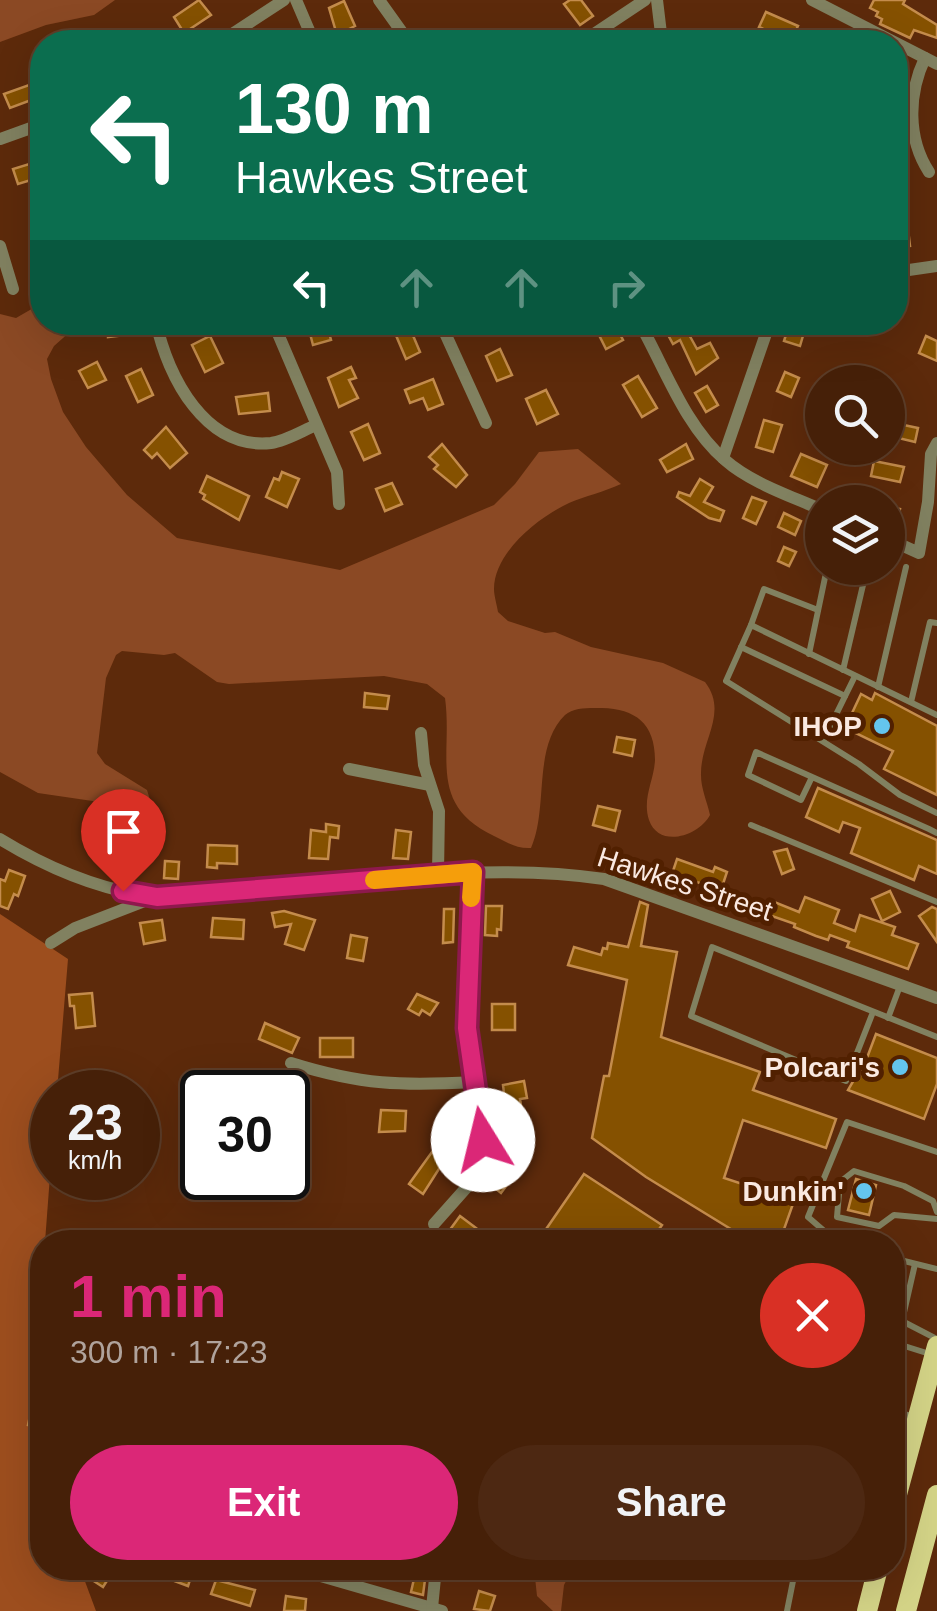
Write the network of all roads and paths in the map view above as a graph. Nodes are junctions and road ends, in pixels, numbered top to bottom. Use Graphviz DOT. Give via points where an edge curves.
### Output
graph roads {
  1 [pos="284,0"];
  2 [pos="296,0"];
  3 [pos="379,0"];
  4 [pos="645,0"];
  5 [pos="657,0"];
  6 [pos="812,0"];
  7 [pos="238,30"];
  8 [pos="309,30"];
  9 [pos="400,30"];
  10 [pos="600,30"];
  11 [pos="661,30"];
  12 [pos="871,30"];
  13 [pos="908,49"];
  14 [pos="931,61"];
  15 [pos="30,128"];
  16 [pos="0,139"];
  17 [pos="928,172"];
  18 [pos="0,246"];
  19 [pos="937,266"];
  20 [pos="908,270"];
  21 [pos="12,289"];
  22 [pos="161,335"];
  23 [pos="278,335"];
  24 [pos="446,335"];
  25 [pos="646,335"];
  26 [pos="766,335"];
  27 [pos="486,423"];
  28 [pos="316,426"];
  29 [pos="937,443"];
  30 [pos="724,458"];
  31 [pos="805,502"];
  32 [pos="338,504"];
  33 [pos="905,547"];
  34 [pos="906,567"];
  35 [pos="824,585"];
  36 [pos="863,585"];
  37 [pos="818,610"];
  38 [pos="937,623"];
  39 [pos="751,625"];
  40 [pos="741,647"];
  41 [pos="809,654"];
  42 [pos="843,670"];
  43 [pos="855,676"];
  44 [pos="878,687"];
  45 [pos="845,696"];
  46 [pos="910,702"];
  47 [pos="937,714"];
  48 [pos="422,733"];
  49 [pos="823,741"];
  50 [pos="349,769"];
  51 [pos="812,776"];
  52 [pos="430,785"];
  53 [pos="937,812"];
  54 [pos="751,825"];
  55 [pos="937,833"];
  56 [pos="0,839"];
  57 [pos="473,872"];
  58 [pos="438,873"];
  59 [pos="157,897"];
  60 [pos="937,902"];
  61 [pos="52,942"];
  62 [pos="902,984"];
  63 [pos="937,998"];
  64 [pos="873,1012"];
  65 [pos="888,1018"];
  66 [pos="937,1036"];
  67 [pos="291,1063"];
  68 [pos="474,1082"];
  69 [pos="937,1152"];
  70 [pos="937,1216"];
  71 [pos="434,1224"];
  72 [pos="823,1230"];
  73 [pos="905,1261"];
  74 [pos="915,1264"];
  75 [pos="937,1269"];
  76 [pos="905,1308"];
  77 [pos="905,1323"];
  78 [pos="905,1345"];
  79 [pos="936,1347"];
  80 [pos="905,1417"];
  81 [pos="916,1421"];
  82 [pos="905,1444"];
  83 [pos="937,1495"];
  84 [pos="334,1580"];
  85 [pos="436,1580"];
  86 [pos="794,1580"];
  87 [pos="875,1580"];
  88 [pos="437,1610"];
  89 [pos="788,1611"];
  90 [pos="867,1611"];
  91 [pos="906,1611"];
  1 -- 7 [label="street"];
  2 -- 8 [label="street"];
  3 -- 9 [label="street"];
  4 -- 10 [label="street"];
  5 -- 11 [label="street"];
  6 -- 12 [label="street"];
  13 -- 14 [label="street"];
  14 -- 17 [label="street" via="916,83 912,120 914,145"];
  15 -- 16 [label="street"];
  18 -- 21 [label="street"];
  19 -- 20 [label="street"];
  22 -- 28 [label="street" via="200,417 230,439 272,443"];
  23 -- 28 [label="street"];
  24 -- 27 [label="street"];
  25 -- 30 [label="street" via="700,434"];
  26 -- 30 [label="street"];
  28 -- 32 [label="street" via="337,472"];
  29 -- 33 [label="street" via="919,553"];
  30 -- 31 [label="street"];
  34 -- 44 [label="lane"];
  35 -- 37 [label="lane"];
  36 -- 42 [label="lane"];
  37 -- 39 [label="lane" via="764,589"];
  37 -- 41 [label="lane"];
  38 -- 46 [label="lane" via="930,622"];
  39 -- 40 [label="lane"];
  39 -- 41 [label="lane"];
  40 -- 45 [label="lane"];
  40 -- 49 [label="lane" via="726,682"];
  41 -- 42 [label="lane"];
  42 -- 43 [label="lane"];
  43 -- 44 [label="lane"];
  43 -- 45 [label="lane"];
  44 -- 46 [label="lane"];
  45 -- 49 [label="lane"];
  46 -- 47 [label="lane"];
  48 -- 52 [label="street"];
  49 -- 53 [label="lane" via="900,795"];
  50 -- 52 [label="street"];
  51 -- 51 [label="lane" via="802,800 748,775 756,752"];
  51 -- 55 [label="lane"];
  52 -- 58 [label="street" via="439,811"];
  54 -- 60 [label="lane"];
  56 -- 59 [label="street, Hawkes Street" via="56,871"];
  57 -- 58 [label="street, Hawkes Street"];
  57 -- 62 [label="street, Hawkes Street" via="548,871 604,879"];
  57 -- 68 [label="street" via="467,1028"];
  58 -- 59 [label="street, Hawkes Street"];
  59 -- 61 [label="street"];
  62 -- 63 [label="street, Hawkes Street"];
  62 -- 65 [label="lane"];
  64 -- 64 [label="lane" via="712,947 691,1016 846,1081"];
  64 -- 65 [label="lane"];
  65 -- 66 [label="lane"];
  67 -- 68 [label="street" via="398,1086"];
  68 -- 71 [label="street" via="490,1161"];
  69 -- 72 [label="lane" via="847,1122 808,1217"];
  70 -- 70 [label="lane" via="894,1215 879,1226 836,1217 840,1182 854,1171 904,1186 933,1201"];
  73 -- 74 [label="lane"];
  74 -- 75 [label="lane"];
  74 -- 76 [label="lane"];
  77 -- 79 [label="lane"];
  78 -- 79 [label="lane"];
  79 -- 81 [label="highway"];
  80 -- 81 [label="street"];
  81 -- 82 [label="highway"];
  83 -- 91 [label="highway"];
  84 -- 88 [label="street"];
  85 -- 88 [label="street"];
  86 -- 89 [label="lane"];
  87 -- 90 [label="highway"];
}
